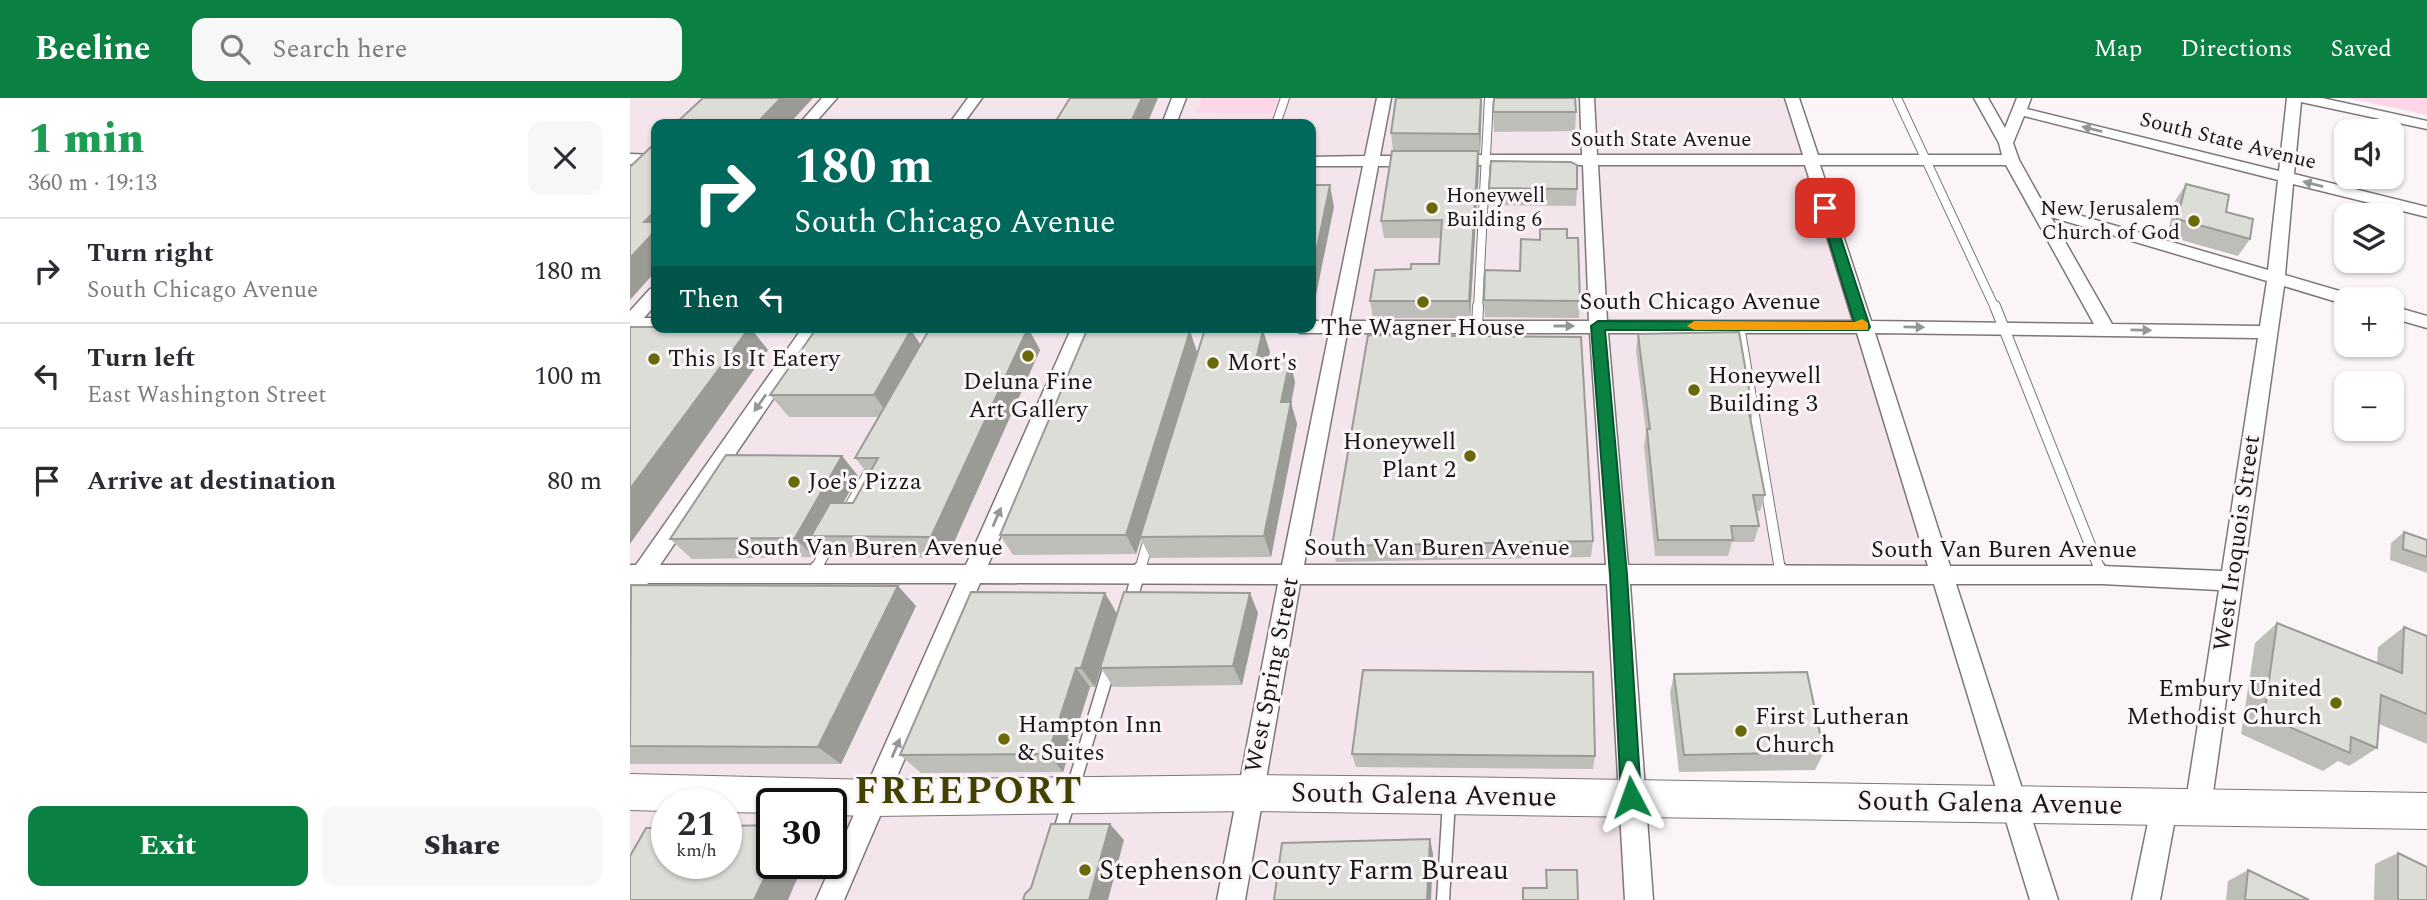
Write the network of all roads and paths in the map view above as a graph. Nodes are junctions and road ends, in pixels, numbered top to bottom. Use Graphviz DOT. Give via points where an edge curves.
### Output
graph roads {
  1 [pos="830,98"];
  2 [pos="975,98"];
  3 [pos="1180,98"];
  4 [pos="1284,98"];
  5 [pos="1384,98"];
  6 [pos="1489,98"];
  7 [pos="1587,98"];
  8 [pos="1792,98"];
  9 [pos="1897,98"];
  10 [pos="1981,98"];
  11 [pos="2294,98"];
  12 [pos="2304,98"];
  13 [pos="2022,105"];
  14 [pos="811,119"];
  15 [pos="960,119"];
  16 [pos="1171,119"];
  17 [pos="1278,119"];
  18 [pos="2427,125"];
  19 [pos="2006,143"];
  20 [pos="630,159"];
  21 [pos="651,159"];
  22 [pos="1487,160"];
  23 [pos="1590,160"];
  24 [pos="1926,160"];
  25 [pos="2011,160"];
  26 [pos="1316,161"];
  27 [pos="1372,161"];
  28 [pos="1810,161"];
  29 [pos="2286,177"];
  30 [pos="2038,208"];
  31 [pos="2427,212"];
  32 [pos="2276,279"];
  33 [pos="2334,295"];
  34 [pos="651,299"];
  35 [pos="2404,315"];
  36 [pos="2427,322"];
  37 [pos="630,323"];
  38 [pos="651,324"];
  39 [pos="1598,326"];
  40 [pos="1739,326"];
  41 [pos="1316,327"];
  42 [pos="1477,327"];
  43 [pos="1863,327"];
  44 [pos="1338,328"];
  45 [pos="2005,328"];
  46 [pos="2106,329"];
  47 [pos="2268,332"];
  48 [pos="809,333"];
  49 [pos="1078,333"];
  50 [pos="877,457"];
  51 [pos="1154,522"];
  52 [pos="813,574"];
  53 [pos="971,574"];
  54 [pos="1138,574"];
  55 [pos="1291,575"];
  56 [pos="1618,575"];
  57 [pos="1781,575"];
  58 [pos="1940,575"];
  59 [pos="2102,575"];
  60 [pos="634,580"];
  61 [pos="2232,581"];
  62 [pos="1126,613"];
  63 [pos="1114,652"];
  64 [pos="630,792"];
  65 [pos="1250,793"];
  66 [pos="651,794"];
  67 [pos="1449,795"];
  68 [pos="1070,796"];
  69 [pos="1631,797"];
  70 [pos="742,799"];
  71 [pos="874,799"];
  72 [pos="2014,803"];
  73 [pos="2181,807"];
  74 [pos="2427,811"];
  75 [pos="1055,848"];
  76 [pos="830,900"];
  77 [pos="1231,900"];
  78 [pos="1443,900"];
  79 [pos="1639,900"];
  80 [pos="2044,900"];
  81 [pos="2146,900"];
  1 -- 14 [label="street"];
  2 -- 15 [label="street"];
  3 -- 16 [label="street"];
  4 -- 17 [label="lane"];
  5 -- 27 [label="street, West Spring Street"];
  6 -- 22 [label="lane"];
  7 -- 23 [label="street"];
  8 -- 28 [label="street"];
  9 -- 24 [label="lane"];
  10 -- 19 [label="street"];
  11 -- 29 [label="street, West Iroquois Street"];
  12 -- 18 [label="street"];
  13 -- 19 [label="street"];
  29 -- 13 [label="street, South State Avenue, one-way"];
  19 -- 25 [label="street"];
  20 -- 21 [label="street"];
  22 -- 23 [label="street, South State Avenue"];
  22 -- 27 [label="street, South State Avenue"];
  22 -- 42 [label="lane"];
  23 -- 28 [label="street, South State Avenue"];
  23 -- 39 [label="street"];
  24 -- 25 [label="street, South State Avenue"];
  24 -- 28 [label="street, South State Avenue"];
  24 -- 45 [label="lane"];
  25 -- 30 [label="street"];
  26 -- 27 [label="street, South State Avenue"];
  27 -- 44 [label="street, West Spring Street"];
  28 -- 43 [label="street"];
  31 -- 29 [label="street, South State Avenue, one-way"];
  29 -- 32 [label="street, West Iroquois Street"];
  30 -- 32 [label="street"];
  30 -- 46 [label="street"];
  32 -- 33 [label="street"];
  32 -- 47 [label="street, West Iroquois Street"];
  34 -- 37 [label="street"];
  35 -- 36 [label="street"];
  37 -- 38 [label="street"];
  39 -- 40 [label="street, South Chicago Avenue"];
  42 -- 39 [label="street, South Chicago Avenue, one-way"];
  39 -- 56 [label="street"];
  40 -- 43 [label="street, South Chicago Avenue"];
  40 -- 57 [label="lane"];
  41 -- 44 [label="street, South Chicago Avenue"];
  42 -- 44 [label="street, South Chicago Avenue"];
  43 -- 45 [label="street, South Chicago Avenue, one-way"];
  43 -- 58 [label="street"];
  44 -- 55 [label="street, West Spring Street"];
  45 -- 46 [label="street, South Chicago Avenue"];
  45 -- 59 [label="lane"];
  46 -- 47 [label="street, South Chicago Avenue, one-way"];
  47 -- 61 [label="street, West Iroquois Street"];
  48 -- 60 [label="street, one-way"];
  53 -- 49 [label="street, one-way"];
  50 -- 52 [label="lane"];
  51 -- 54 [label="lane"];
  52 -- 53 [label="street, South Van Buren Avenue"];
  52 -- 60 [label="street, South Van Buren Avenue"];
  53 -- 54 [label="street, South Van Buren Avenue"];
  71 -- 53 [label="street, one-way"];
  54 -- 55 [label="street, South Van Buren Avenue"];
  54 -- 62 [label="lane"];
  55 -- 56 [label="street, South Van Buren Avenue"];
  55 -- 65 [label="street, West Spring Street"];
  56 -- 57 [label="street, South Van Buren Avenue"];
  56 -- 69 [label="street"];
  57 -- 58 [label="street, South Van Buren Avenue"];
  58 -- 59 [label="street, South Van Buren Avenue"];
  58 -- 72 [label="street"];
  59 -- 61 [label="street, South Van Buren Avenue"];
  61 -- 73 [label="street, West Iroquois Street"];
  63 -- 68 [label="lane"];
  64 -- 66 [label="main road, South Galena Avenue"];
  65 -- 67 [label="main road, South Galena Avenue"];
  65 -- 68 [label="main road, South Galena Avenue"];
  65 -- 77 [label="street, West Spring Street"];
  67 -- 69 [label="main road, South Galena Avenue"];
  67 -- 78 [label="lane"];
  68 -- 71 [label="main road, South Galena Avenue"];
  68 -- 75 [label="lane"];
  69 -- 72 [label="main road, South Galena Avenue"];
  69 -- 79 [label="street"];
  70 -- 71 [label="main road, South Galena Avenue"];
  71 -- 76 [label="street"];
  72 -- 73 [label="main road, South Galena Avenue"];
  72 -- 80 [label="street"];
  73 -- 74 [label="main road, South Galena Avenue"];
  73 -- 81 [label="street, West Iroquois Street"];
}
